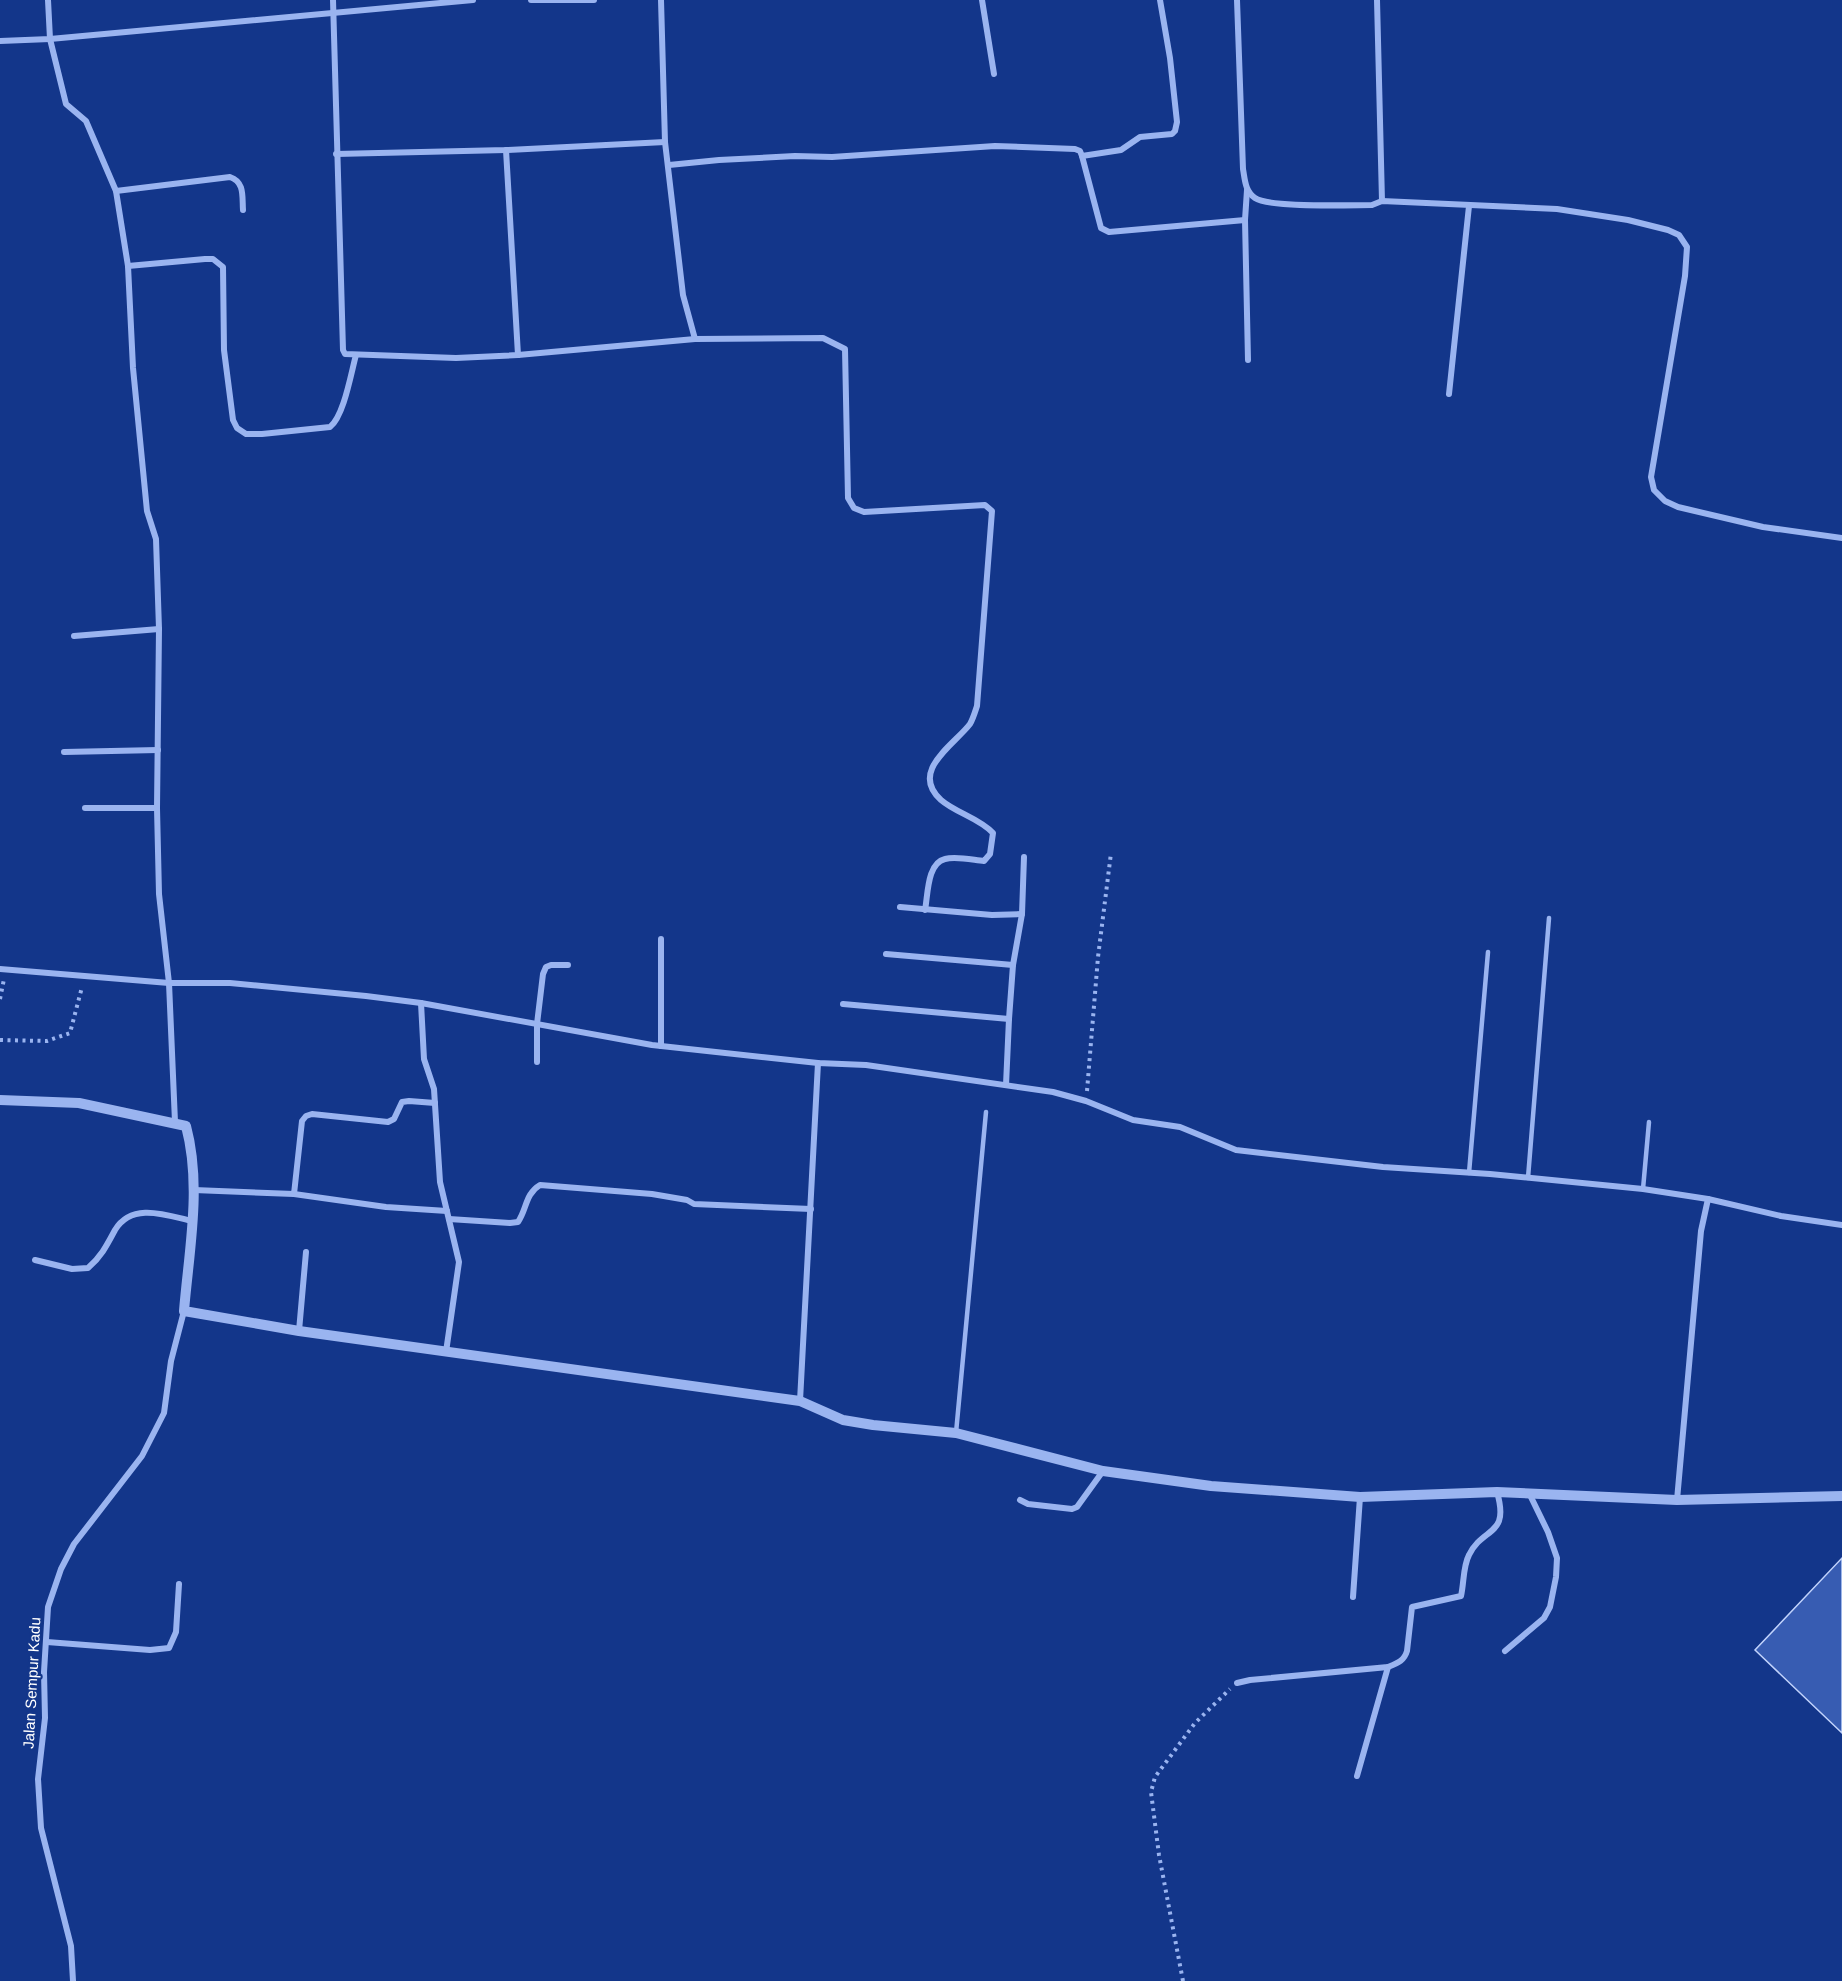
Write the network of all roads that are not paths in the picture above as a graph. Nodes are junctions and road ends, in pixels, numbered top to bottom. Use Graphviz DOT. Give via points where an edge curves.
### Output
graph roads {
  1 [pos="48,0"];
  2 [pos="333,0"];
  3 [pos="473,0"];
  4 [pos="531,0"];
  5 [pos="545,0"];
  6 [pos="594,0"];
  7 [pos="661,0"];
  8 [pos="982,0"];
  9 [pos="1160,0"];
  10 [pos="1237,0"];
  11 [pos="1377,0"];
  12 [pos="334,12"];
  13 [pos="50,39"];
  14 [pos="0,41"];
  15 [pos="993,74"];
  16 [pos="665,142"];
  17 [pos="506,150"];
  18 [pos="336,154"];
  19 [pos="1082,156"];
  20 [pos="669,165"];
  21 [pos="1247,190"];
  22 [pos="116,191"];
  23 [pos="1382,201"];
  24 [pos="1469,206"];
  25 [pos="243,210"];
  26 [pos="1245,220"];
  27 [pos="128,266"];
  28 [pos="695,339"];
  29 [pos="356,355"];
  30 [pos="518,355"];
  31 [pos="1248,360"];
  32 [pos="1449,393"];
  33 [pos="1842,538"];
  34 [pos="159,629"];
  35 [pos="74,636"];
  36 [pos="158,750"];
  37 [pos="64,752"];
  38 [pos="85,808"];
  39 [pos="157,808"];
  40 [pos="1024,857"];
  41 [pos="900,907"];
  42 [pos="925,910"];
  43 [pos="1022,914"];
  44 [pos="1548,918"];
  45 [pos="661,939"];
  46 [pos="1488,952"];
  47 [pos="886,954"];
  48 [pos="568,965"];
  49 [pos="1013,965"];
  50 [pos="3,969"];
  51 [pos="169,983"];
  52 [pos="421,1004"];
  53 [pos="843,1004"];
  54 [pos="1009,1019"];
  55 [pos="537,1024"];
  56 [pos="661,1046"];
  57 [pos="537,1062"];
  58 [pos="818,1063"];
  59 [pos="1006,1085"];
  60 [pos="0,1100"];
  61 [pos="435,1103"];
  62 [pos="986,1112"];
  63 [pos="175,1122"];
  64 [pos="1648,1122"];
  65 [pos="1469,1173"];
  66 [pos="1528,1178"];
  67 [pos="1642,1189"];
  68 [pos="194,1190"];
  69 [pos="294,1194"];
  70 [pos="1708,1199"];
  71 [pos="811,1209"];
  72 [pos="447,1211"];
  73 [pos="449,1219"];
  74 [pos="192,1221"];
  75 [pos="1842,1225"];
  76 [pos="306,1252"];
  77 [pos="35,1260"];
  78 [pos="184,1311"];
  79 [pos="300,1331"];
  80 [pos="446,1352"];
  81 [pos="800,1401"];
  82 [pos="956,1433"];
  83 [pos="1103,1471"];
  84 [pos="1497,1492"];
  85 [pos="1529,1492"];
  86 [pos="1842,1496"];
  87 [pos="1360,1497"];
  88 [pos="1020,1500"];
  89 [pos="1677,1500"];
  90 [pos="179,1584"];
  91 [pos="1353,1598"];
  92 [pos="47,1642"];
  93 [pos="1505,1651"];
  94 [pos="1389,1667"];
  95 [pos="1237,1683"];
  96 [pos="1357,1776"];
  97 [pos="73,1981"];
  1 -- 13 [label="street"];
  2 -- 12 [label="street"];
  3 -- 12 [label="street"];
  4 -- 5 [label="street"];
  5 -- 6 [label="street"];
  7 -- 16 [label="street"];
  8 -- 15 [label="street"];
  9 -- 19 [label="street" via="1176,131 1140,137 1112,153"];
  10 -- 21 [label="street"];
  11 -- 23 [label="street"];
  12 -- 13 [label="street"];
  12 -- 18 [label="street"];
  13 -- 14 [label="street"];
  13 -- 22 [label="street" via="66,104 86,121"];
  16 -- 17 [label="street"];
  16 -- 20 [label="street"];
  17 -- 18 [label="street"];
  17 -- 30 [label="street"];
  18 -- 29 [label="street" via="343,350 345,354"];
  19 -- 20 [label="street" via="1076,149 995,146"];
  19 -- 26 [label="street" via="1104,231"];
  20 -- 28 [label="street" via="683,295"];
  21 -- 23 [label="street" via="1263,202 1372,205"];
  21 -- 26 [label="street"];
  22 -- 25 [label="street" via="230,177 241,185"];
  22 -- 27 [label="street"];
  23 -- 24 [label="street"];
  24 -- 32 [label="street"];
  24 -- 33 [label="street" via="1557,209 1629,220 1679,235 1687,247 1685,276 1652,477 1654,490 1678,507 1722,519"];
  26 -- 31 [label="street"];
  27 -- 29 [label="street" via="205,259 223,267 224,350 233,420 241,432 262,434 330,427 339,413"];
  27 -- 34 [label="street" via="147,511 156,539"];
  28 -- 30 [label="street"];
  28 -- 42 [label="street" via="823,338 845,349 848,498 854,508 864,512 985,505 992,511 977,706 971,723 939,756 930,774 932,788 942,800 993,833 990,854 984,861 946,858 938,862 932,869"];
  29 -- 30 [label="street"];
  34 -- 35 [label="street"];
  34 -- 36 [label="street"];
  36 -- 37 [label="street"];
  36 -- 39 [label="street"];
  38 -- 39 [label="street"];
  39 -- 51 [label="street" via="159,894"];
  40 -- 43 [label="street"];
  41 -- 42 [label="street"];
  42 -- 43 [label="street"];
  43 -- 49 [label="street"];
  44 -- 66 [label="lane"];
  45 -- 56 [label="street"];
  46 -- 65 [label="lane"];
  47 -- 49 [label="street"];
  48 -- 55 [label="street" via="546,967"];
  49 -- 54 [label="street"];
  50 -- 51 [label="street"];
  51 -- 52 [label="street" via="296,988"];
  51 -- 63 [label="street"];
  52 -- 55 [label="street"];
  52 -- 61 [label="street" via="424,1059"];
  53 -- 54 [label="street"];
  54 -- 59 [label="street"];
  55 -- 56 [label="street"];
  55 -- 57 [label="street"];
  56 -- 58 [label="street"];
  58 -- 59 [label="street" via="866,1065"];
  58 -- 71 [label="street"];
  59 -- 65 [label="street" via="1053,1092 1133,1120 1180,1127 1236,1150"];
  60 -- 63 [label="street" via="79,1103"];
  61 -- 69 [label="street" via="402,1102 394,1119 388,1122 306,1116 302,1121"];
  61 -- 72 [label="street" via="440,1182"];
  62 -- 82 [label="lane"];
  63 -- 68 [label="street" via="186,1126 193,1152"];
  64 -- 67 [label="lane"];
  65 -- 66 [label="street"];
  66 -- 67 [label="street"];
  67 -- 70 [label="street"];
  68 -- 69 [label="street"];
  68 -- 74 [label="street"];
  69 -- 72 [label="street" via="386,1208"];
  70 -- 75 [label="street"];
  70 -- 89 [label="street" via="1701,1231"];
  71 -- 73 [label="street" via="694,1204 652,1194 540,1185 527,1197 518,1222"];
  71 -- 81 [label="street"];
  72 -- 73 [label="street"];
  73 -- 80 [label="street" via="459,1262"];
  74 -- 77 [label="street" via="159,1213 135,1213 124,1219 105,1251 88,1268 72,1269"];
  74 -- 78 [label="street"];
  76 -- 79 [label="street"];
  78 -- 79 [label="street"];
  78 -- 92 [label="street, Jalan Sempur Kadu" via="171,1361 164,1413 142,1456 74,1544 61,1569 48,1606"];
  79 -- 80 [label="street"];
  80 -- 81 [label="street"];
  81 -- 82 [label="street" via="843,1420"];
  82 -- 83 [label="street"];
  83 -- 87 [label="street" via="1211,1486"];
  83 -- 88 [label="street" via="1072,1509"];
  84 -- 85 [label="street"];
  84 -- 87 [label="street"];
  84 -- 94 [label="street" via="1500,1521 1468,1557 1461,1596 1412,1607 1405,1658"];
  85 -- 89 [label="street"];
  85 -- 93 [label="street" via="1557,1558 1556,1577 1544,1618"];
  86 -- 89 [label="street"];
  87 -- 91 [label="street"];
  90 -- 92 [label="street" via="176,1632 169,1648"];
  92 -- 97 [label="street, Jalan Sempur Kadu" via="38,1779 41,1828 71,1946"];
  94 -- 95 [label="street"];
  94 -- 96 [label="street"];
}
